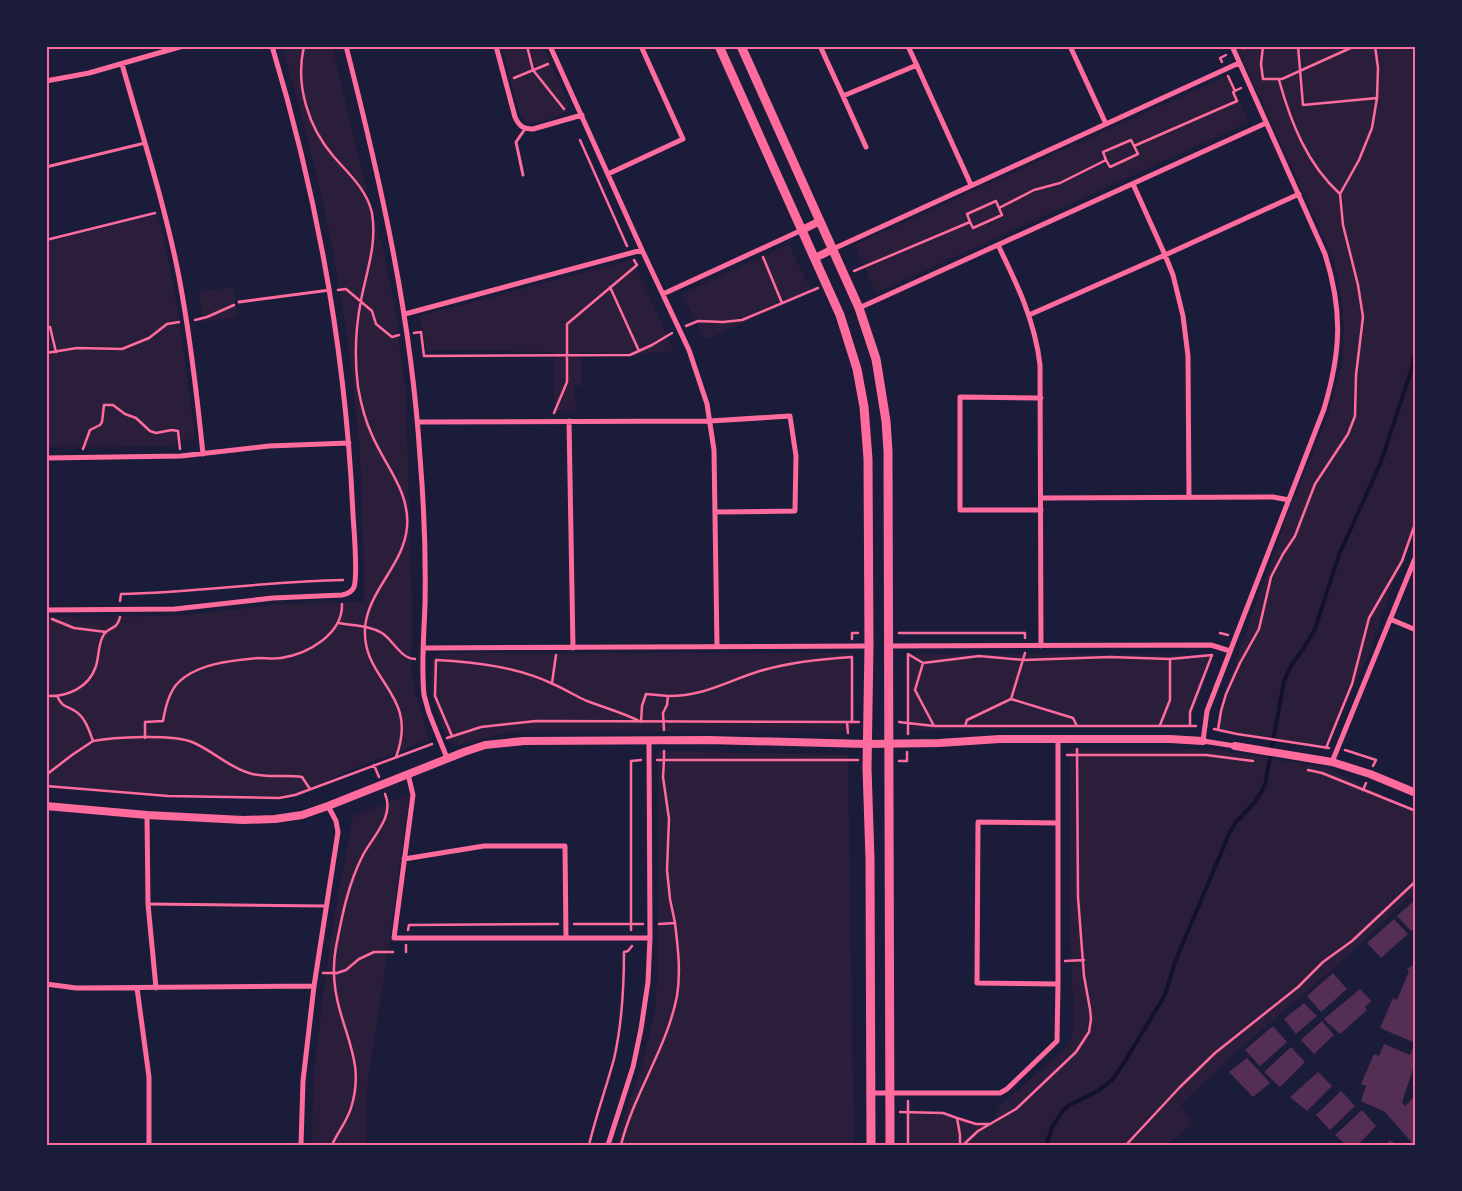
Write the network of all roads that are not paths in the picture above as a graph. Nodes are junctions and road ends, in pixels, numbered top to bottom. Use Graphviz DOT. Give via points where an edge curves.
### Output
graph roads {
  1 [pos="183,46"];
  2 [pos="272,46"];
  3 [pos="346,46"];
  4 [pos="496,46"];
  5 [pos="550,46"];
  6 [pos="641,46"];
  7 [pos="719,46"];
  8 [pos="741,46"];
  9 [pos="820,46"];
  10 [pos="908,46"];
  11 [pos="1070,46"];
  12 [pos="1232,46"];
  13 [pos="1240,63"];
  14 [pos="122,64"];
  15 [pos="917,64"];
  16 [pos="46,81"];
  17 [pos="843,96"];
  18 [pos="582,115"];
  19 [pos="1266,123"];
  20 [pos="1106,124"];
  21 [pos="525,129"];
  22 [pos="145,143"];
  23 [pos="866,147"];
  24 [pos="46,167"];
  25 [pos="608,174"];
  26 [pos="523,175"];
  27 [pos="1133,184"];
  28 [pos="971,185"];
  29 [pos="1299,194"];
  30 [pos="820,221"];
  31 [pos="802,230"];
  32 [pos="998,245"];
  33 [pos="833,248"];
  34 [pos="642,250"];
  35 [pos="1165,256"];
  36 [pos="815,258"];
  37 [pos="330,290"];
  38 [pos="663,294"];
  39 [pos="240,302"];
  40 [pos="859,308"];
  41 [pos="405,314"];
  42 [pos="1029,315"];
  43 [pos="1041,398"];
  44 [pos="569,421"];
  45 [pos="710,421"];
  46 [pos="418,422"];
  47 [pos="349,443"];
  48 [pos="203,454"];
  49 [pos="46,458"];
  50 [pos="1189,497"];
  51 [pos="1041,498"];
  52 [pos="1289,500"];
  53 [pos="1041,510"];
  54 [pos="716,512"];
  55 [pos="1416,556"];
  56 [pos="46,610"];
  57 [pos="1390,619"];
  58 [pos="1416,630"];
  59 [pos="717,646"];
  60 [pos="869,646"];
  61 [pos="889,646"];
  62 [pos="1041,646"];
  63 [pos="424,648"];
  64 [pos="573,648"];
  65 [pos="1230,651"];
  66 [pos="1058,738"];
  67 [pos="648,741"];
  68 [pos="1203,741"];
  69 [pos="867,744"];
  70 [pos="889,744"];
  71 [pos="1235,746"];
  72 [pos="447,758"];
  73 [pos="1332,762"];
  74 [pos="408,774"];
  75 [pos="1416,793"];
  76 [pos="46,806"];
  77 [pos="328,806"];
  78 [pos="147,815"];
  79 [pos="1058,823"];
  80 [pos="404,859"];
  81 [pos="148,904"];
  82 [pos="325,906"];
  83 [pos="566,938"];
  84 [pos="650,938"];
  85 [pos="46,984"];
  86 [pos="1058,984"];
  87 [pos="314,986"];
  88 [pos="137,988"];
  89 [pos="156,988"];
  90 [pos="871,1093"];
  91 [pos="890,1093"];
  92 [pos="149,1145"];
  93 [pos="301,1145"];
  94 [pos="608,1145"];
  95 [pos="871,1145"];
  96 [pos="890,1145"];
  1 -- 14 [label="street"];
  2 -- 37 [label="street" via="302,155"];
  3 -- 41 [label="street" via="382,192"];
  4 -- 21 [label="street" via="515,117"];
  5 -- 18 [label="street"];
  6 -- 25 [label="street" via="683,139"];
  7 -- 31 [label="main road"];
  8 -- 30 [label="main road"];
  9 -- 17 [label="street"];
  10 -- 15 [label="street"];
  11 -- 20 [label="street"];
  12 -- 13 [label="street"];
  13 -- 19 [label="street"];
  13 -- 20 [label="street"];
  14 -- 16 [label="street"];
  14 -- 22 [label="street"];
  15 -- 17 [label="street"];
  15 -- 28 [label="street"];
  17 -- 23 [label="street"];
  18 -- 21 [label="street"];
  18 -- 25 [label="street"];
  19 -- 27 [label="street"];
  19 -- 29 [label="street"];
  20 -- 28 [label="street"];
  21 -- 26 [label="lane" via="516,142"];
  22 -- 24 [label="lane"];
  22 -- 48 [label="street" via="179,276"];
  25 -- 34 [label="street"];
  27 -- 32 [label="street"];
  27 -- 35 [label="street"];
  28 -- 33 [label="street"];
  29 -- 35 [label="street"];
  29 -- 52 [label="street" via="1330,271 1337,306 1338,344 1324,409"];
  30 -- 31 [label="street"];
  30 -- 33 [label="main road"];
  31 -- 36 [label="main road"];
  31 -- 38 [label="street"];
  32 -- 40 [label="street"];
  32 -- 42 [label="street"];
  33 -- 36 [label="street"];
  33 -- 40 [label="main road"];
  34 -- 38 [label="street"];
  34 -- 41 [label="street"];
  35 -- 42 [label="street"];
  35 -- 50 [label="street" via="1179,295 1186,335"];
  36 -- 60 [label="main road" via="852,349 864,408 868,459"];
  37 -- 39 [label="lane"];
  37 -- 47 [label="street"];
  38 -- 45 [label="street" via="696,368"];
  40 -- 61 [label="main road" via="876,359 886,421"];
  41 -- 46 [label="street"];
  42 -- 43 [label="street" via="1038,349"];
  43 -- 51 [label="street"];
  43 -- 53 [label="street" via="960,397 960,510"];
  44 -- 45 [label="street"];
  44 -- 46 [label="street"];
  44 -- 64 [label="street"];
  45 -- 54 [label="street"];
  45 -- 54 [label="street" via="790,416 796,456 795,511"];
  46 -- 63 [label="street" via="424,544"];
  47 -- 48 [label="street" via="278,445"];
  47 -- 56 [label="street" via="355,579 351,592 175,608"];
  48 -- 49 [label="street"];
  50 -- 51 [label="street"];
  50 -- 52 [label="street" via="1273,497"];
  51 -- 53 [label="street"];
  52 -- 65 [label="street"];
  53 -- 62 [label="street"];
  54 -- 59 [label="street"];
  55 -- 57 [label="street"];
  57 -- 58 [label="street"];
  57 -- 73 [label="street"];
  59 -- 60 [label="street"];
  59 -- 64 [label="street"];
  60 -- 69 [label="main road"];
  61 -- 62 [label="street"];
  61 -- 70 [label="main road"];
  62 -- 65 [label="street" via="1211,645"];
  63 -- 64 [label="street"];
  63 -- 72 [label="street" via="424,695"];
  65 -- 68 [label="street" via="1211,700"];
  66 -- 68 [label="street"];
  66 -- 70 [label="street"];
  66 -- 79 [label="street"];
  67 -- 69 [label="street"];
  67 -- 72 [label="street" via="524,740 485,745"];
  67 -- 84 [label="street"];
  68 -- 71 [label="street"];
  69 -- 70 [label="street"];
  69 -- 90 [label="main road"];
  70 -- 91 [label="main road"];
  71 -- 73 [label="street"];
  72 -- 74 [label="street"];
  73 -- 75 [label="street"];
  74 -- 77 [label="street"];
  74 -- 80 [label="street" via="413,795"];
  76 -- 78 [label="street"];
  77 -- 78 [label="street" via="302,815 275,819"];
  77 -- 82 [label="street" via="338,832"];
  78 -- 81 [label="street"];
  79 -- 86 [label="street"];
  79 -- 86 [label="street" via="978,822 977,983"];
  80 -- 83 [label="street" via="394,938"];
  80 -- 83 [label="street" via="484,846 565,846"];
  81 -- 82 [label="lane"];
  81 -- 89 [label="street"];
  82 -- 87 [label="street"];
  83 -- 84 [label="street"];
  84 -- 94 [label="street" via="640,1037"];
  85 -- 88 [label="street" via="76,988"];
  86 -- 91 [label="street" via="1057,1041 1007,1089 994,1093"];
  87 -- 89 [label="street"];
  87 -- 93 [label="street" via="303,1081"];
  88 -- 89 [label="street"];
  88 -- 92 [label="street" via="149,1077"];
  90 -- 91 [label="street"];
  90 -- 95 [label="main road"];
  91 -- 96 [label="main road"];
}
